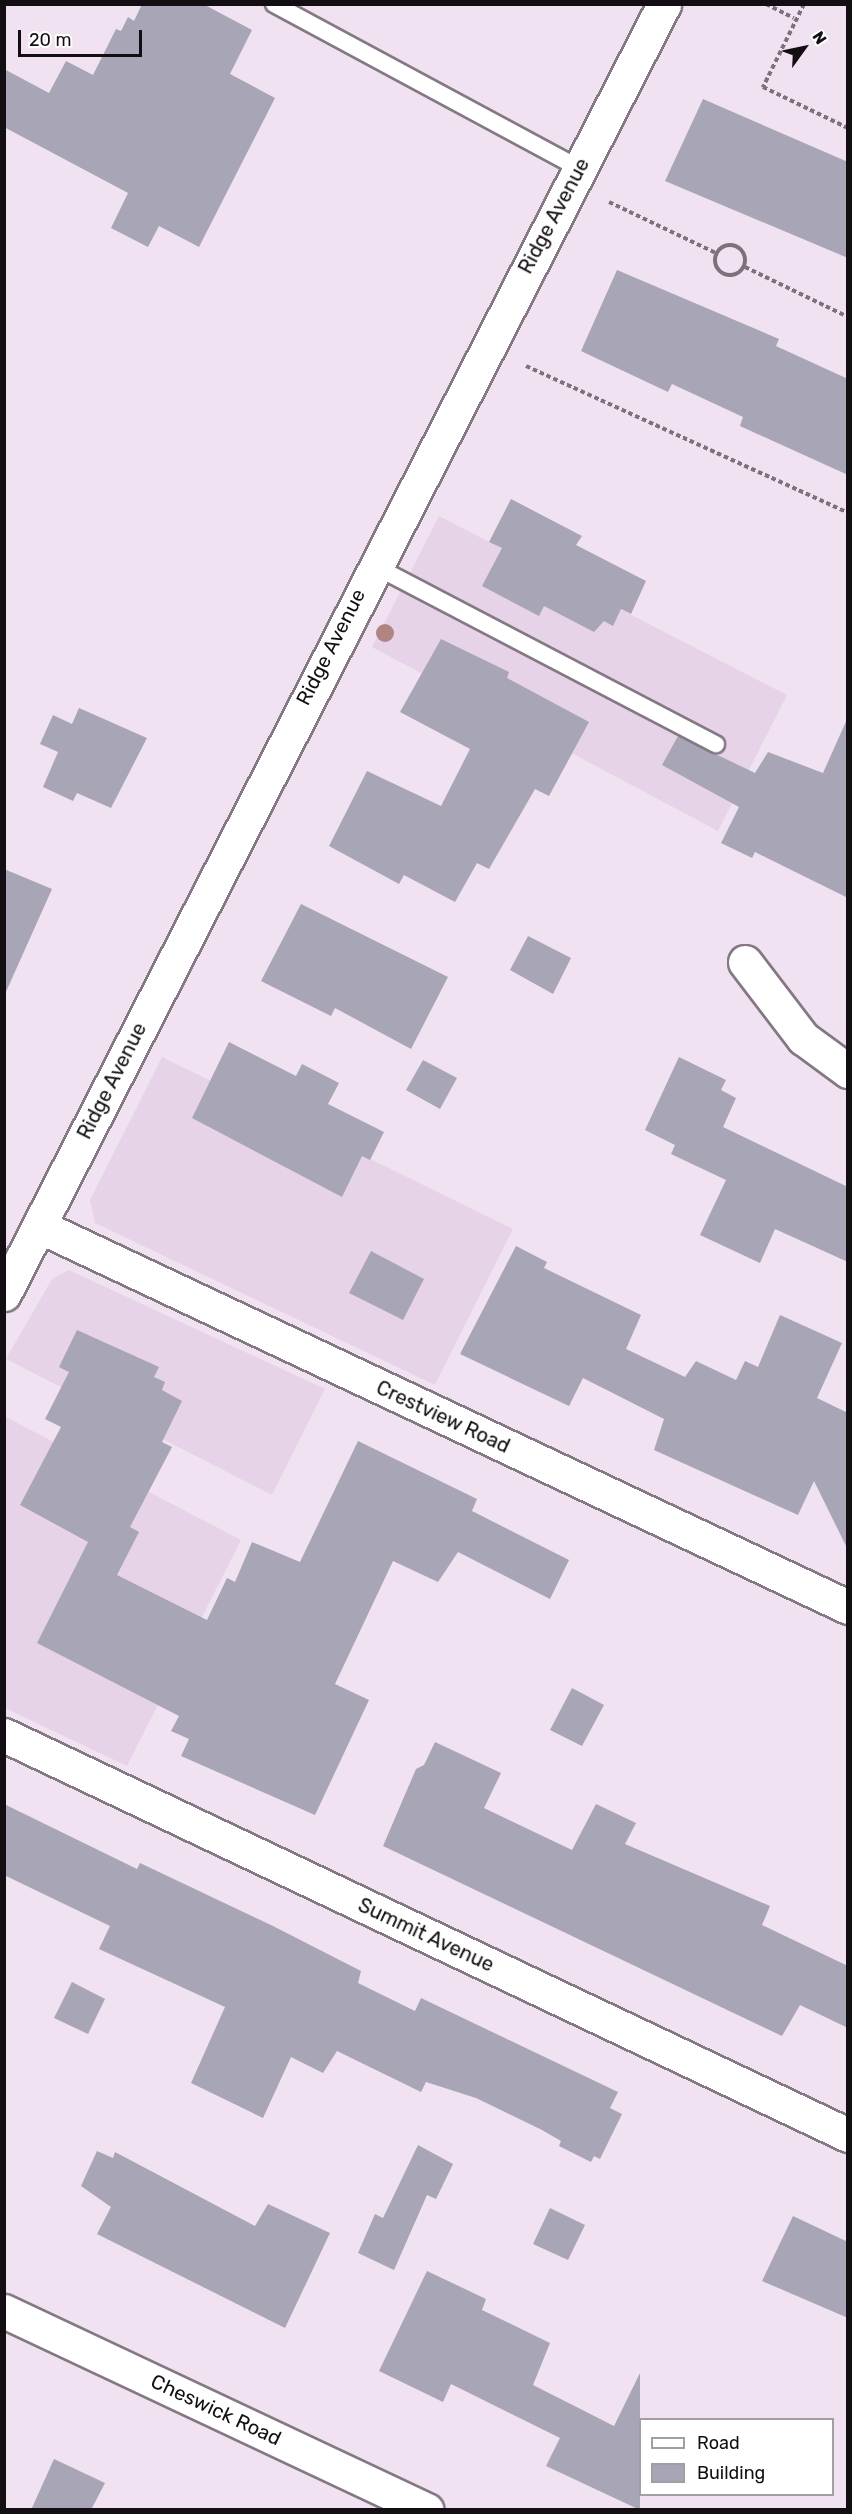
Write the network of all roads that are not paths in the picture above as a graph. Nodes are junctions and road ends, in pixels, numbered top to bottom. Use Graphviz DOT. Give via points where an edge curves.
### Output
graph roads {
  1 [pos="274,4"];
  2 [pos="655,7"];
  3 [pos="579,168"];
  4 [pos="373,565"];
  5 [pos="716,744"];
  6 [pos="745,962"];
  7 [pos="848,1071"];
  8 [pos="39,1226"];
  9 [pos="4,1294"];
  10 [pos="848,1607"];
  11 [pos="4,1735"];
  12 [pos="848,2135"];
  13 [pos="4,2311"];
  14 [pos="427,2510"];
  1 -- 3 [label="lane"];
  2 -- 3 [label="street, Ridge Avenue"];
  3 -- 4 [label="street, Ridge Avenue"];
  4 -- 5 [label="lane"];
  4 -- 8 [label="street, Ridge Avenue"];
  6 -- 7 [label="street" via="803,1038"];
  8 -- 9 [label="street, Ridge Avenue"];
  8 -- 10 [label="street, Crestview Road"];
  11 -- 12 [label="street, Summit Avenue"];
  13 -- 14 [label="street, Cheswick Road"];
}
